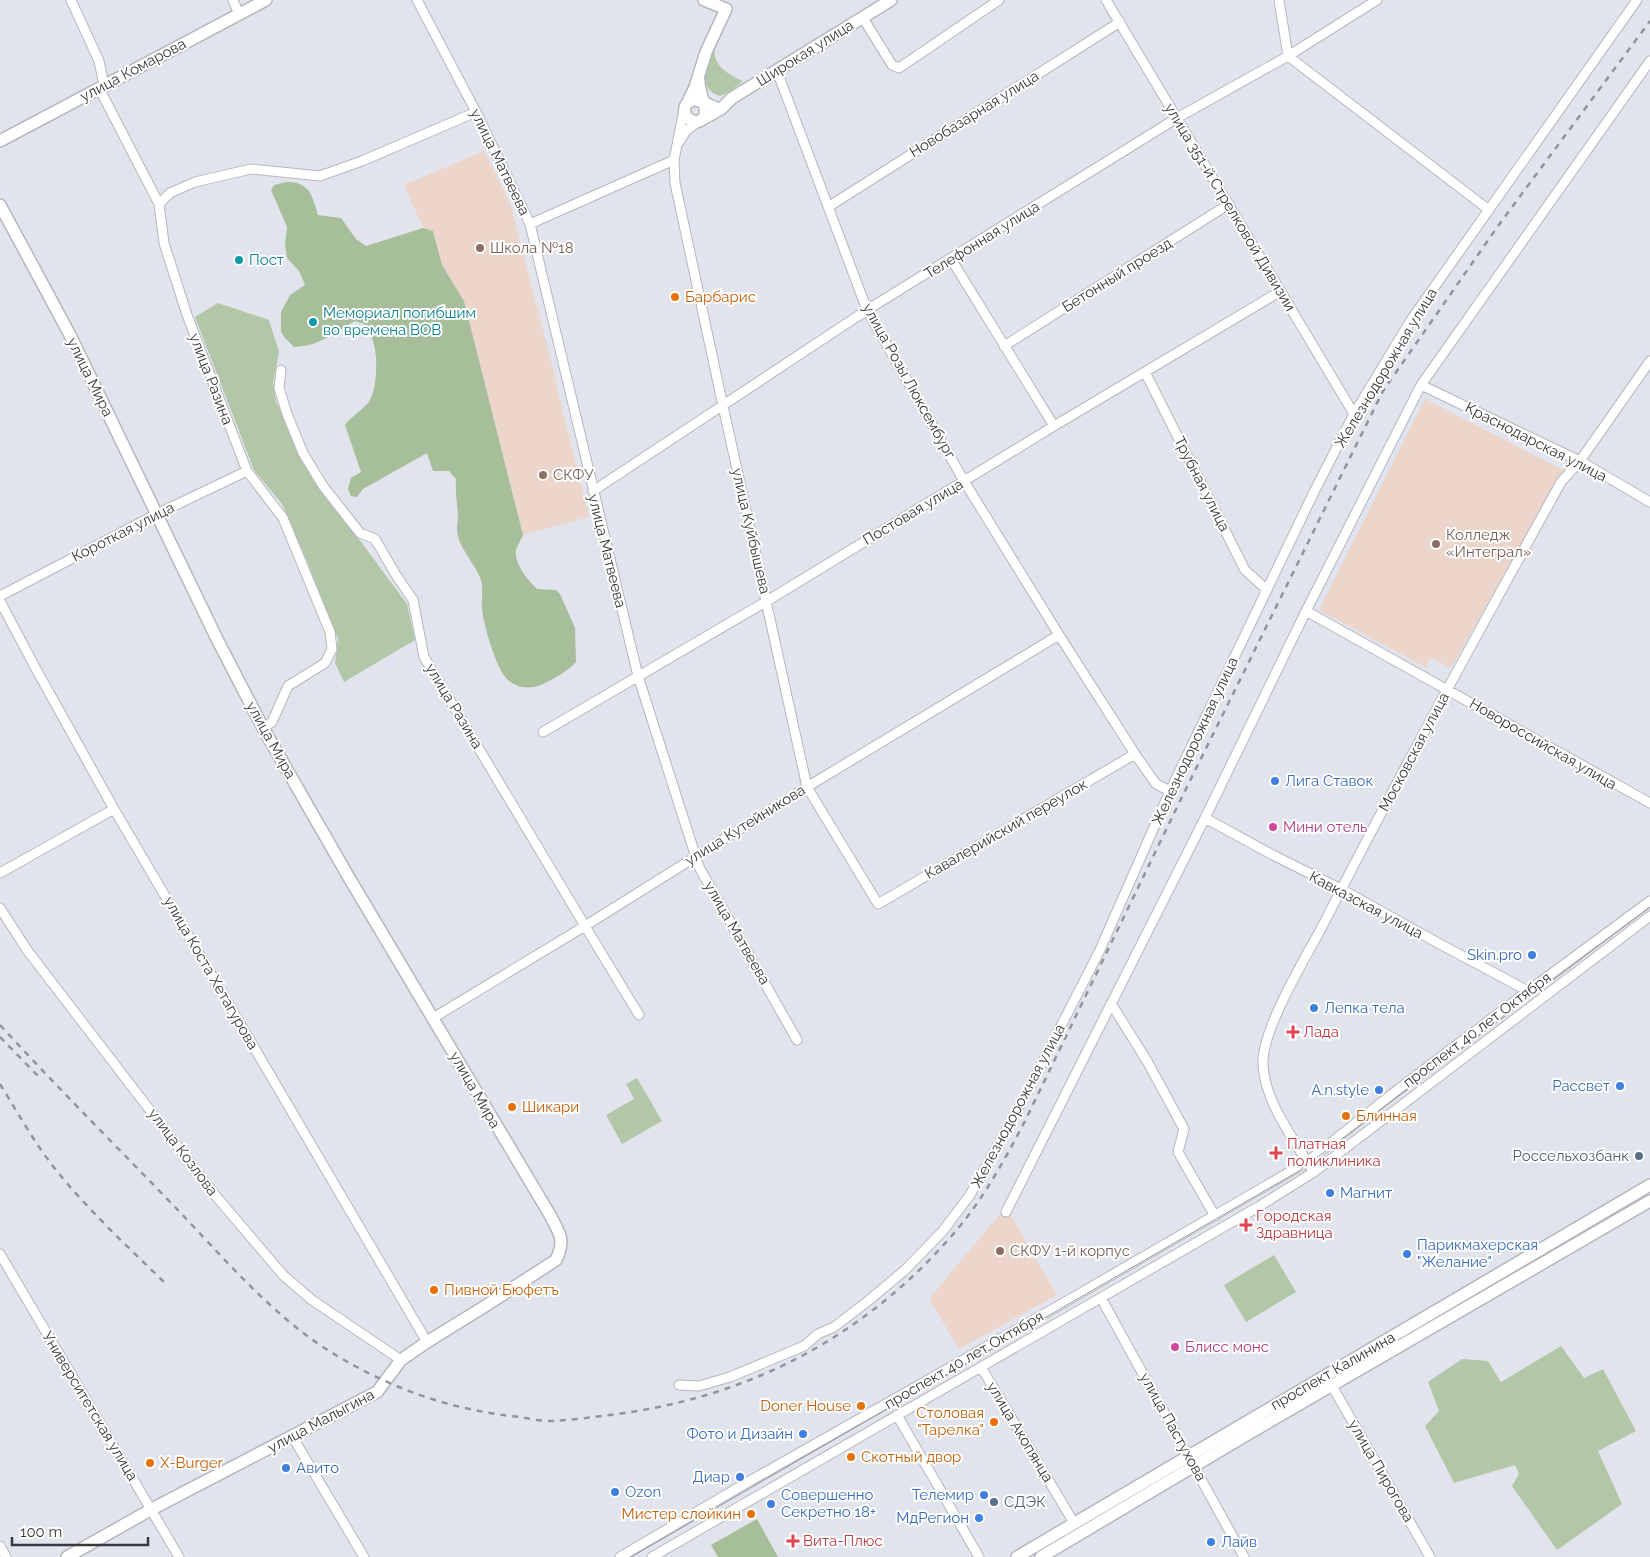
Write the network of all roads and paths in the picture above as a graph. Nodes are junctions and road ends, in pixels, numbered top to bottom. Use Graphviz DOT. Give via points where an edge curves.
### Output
graph roads {
  1 [pos="71,0"];
  2 [pos="233,0"];
  3 [pos="266,0"];
  4 [pos="418,0"];
  5 [pos="704,0"];
  6 [pos="892,0"];
  7 [pos="1000,0"];
  8 [pos="1106,0"];
  9 [pos="1280,0"];
  10 [pos="1377,0"];
  11 [pos="1636,0"];
  12 [pos="728,4"];
  13 [pos="238,14"];
  14 [pos="863,18"];
  15 [pos="1120,22"];
  16 [pos="1288,56"];
  17 [pos="1650,61"];
  18 [pos="777,71"];
  19 [pos="699,74"];
  20 [pos="101,87"];
  21 [pos="703,102"];
  22 [pos="686,106"];
  23 [pos="721,109"];
  24 [pos="476,112"];
  25 [pos="1177,118"];
  26 [pos="701,120"];
  27 [pos="0,141"];
  28 [pos="679,142"];
  29 [pos="674,160"];
  30 [pos="159,204"];
  31 [pos="1229,204"];
  32 [pos="0,205"];
  33 [pos="828,207"];
  34 [pos="1489,210"];
  35 [pos="530,224"];
  36 [pos="951,259"];
  37 [pos="1281,291"];
  38 [pos="868,310"];
  39 [pos="1004,346"];
  40 [pos="1650,362"];
  41 [pos="281,370"];
  42 [pos="1145,372"];
  43 [pos="1421,385"];
  44 [pos="722,406"];
  45 [pos="1354,414"];
  46 [pos="1054,426"];
  47 [pos="1580,461"];
  48 [pos="247,471"];
  49 [pos="964,481"];
  50 [pos="593,491"];
  51 [pos="1650,502"];
  52 [pos="157,514"];
  53 [pos="1267,590"];
  54 [pos="0,596"];
  55 [pos="0,601"];
  56 [pos="767,601"];
  57 [pos="1306,610"];
  58 [pos="1059,635"];
  59 [pos="638,676"];
  60 [pos="1448,689"];
  61 [pos="263,728"];
  62 [pos="543,732"];
  63 [pos="1135,754"];
  64 [pos="807,787"];
  65 [pos="1170,791"];
  66 [pos="1650,803"];
  67 [pos="114,809"];
  68 [pos="1205,818"];
  69 [pos="696,856"];
  70 [pos="0,873"];
  71 [pos="1341,889"];
  72 [pos="1650,902"];
  73 [pos="878,904"];
  74 [pos="0,908"];
  75 [pos="1650,916"];
  76 [pos="585,926"];
  77 [pos="1528,991"];
  78 [pos="1112,1004"];
  79 [pos="639,1015"];
  80 [pos="433,1018"];
  81 [pos="797,1040"];
  82 [pos="1306,1162"];
  83 [pos="1314,1172"];
  84 [pos="1650,1185"];
  85 [pos="1650,1201"];
  86 [pos="1006,1212"];
  87 [pos="1215,1216"];
  88 [pos="0,1254"];
  89 [pos="556,1260"];
  90 [pos="1101,1298"];
  91 [pos="427,1342"];
  92 [pos="401,1360"];
  93 [pos="981,1367"];
  94 [pos="679,1385"];
  95 [pos="1332,1386"];
  96 [pos="897,1415"];
  97 [pos="292,1436"];
  98 [pos="1188,1455"];
  99 [pos="1195,1467"];
  100 [pos="152,1510"];
  101 [pos="1074,1523"];
  102 [pos="0,1546"];
  103 [pos="6,1557"];
  104 [pos="67,1557"];
  105 [pos="179,1557"];
  106 [pos="364,1557"];
  107 [pos="620,1557"];
  108 [pos="652,1557"];
  109 [pos="979,1557"];
  110 [pos="1016,1557"];
  111 [pos="1041,1557"];
  112 [pos="1244,1557"];
  113 [pos="1430,1557"];
  1 -- 20 [label="street, улица Разина" via="99,60"];
  2 -- 13 [label="street"];
  3 -- 13 [label="main road, улица Комарова"];
  4 -- 24 [label="street, улица Матвеева"];
  5 -- 12 [label="main road"];
  6 -- 14 [label="main road, Широкая улица"];
  7 -- 14 [label="street" via="899,68 892,65"];
  8 -- 15 [label="street, улица 351-й Стрелковой Дивизии"];
  9 -- 16 [label="street"];
  10 -- 16 [label="street, Телефонная улица"];
  11 -- 34 [label="street, Железнодорожная улица"];
  12 -- 19 [label="main road, улица Куйбышева"];
  13 -- 20 [label="main road, улица Комарова"];
  14 -- 18 [label="main road, Широкая улица"];
  15 -- 25 [label="street, улица 351-й Стрелковой Дивизии"];
  15 -- 33 [label="street, Новобазарная улица"];
  16 -- 25 [label="street, Телефонная улица"];
  16 -- 34 [label="street"];
  17 -- 43 [label="street"];
  18 -- 23 [label="main road, Широкая улица" via="732,98"];
  18 -- 33 [label="street, улица Розы Люксембург"];
  19 -- 21 [label="main road, улица Куйбышева" via="698,87"];
  19 -- 22 [label="main road, улица Куйбышева"];
  20 -- 27 [label="main road, улица Комарова"];
  20 -- 30 [label="street, улица Разина"];
  21 -- 22 [label="main road" via="694,100"];
  21 -- 23 [label="main road"];
  21 -- 26 [label="main road, улица Куйбышева" via="706,111"];
  22 -- 26 [label="main road" via="686,117"];
  22 -- 28 [label="street, улица Куйбышева"];
  23 -- 26 [label="main road, Широкая улица"];
  24 -- 30 [label="street" via="320,176 251,169 195,182 170,193"];
  24 -- 35 [label="street, улица Матвеева"];
  25 -- 31 [label="street, улица 351-й Стрелковой Дивизии"];
  25 -- 36 [label="street, Телефонная улица"];
  26 -- 28 [label="street, улица Куйбышева" via="686,131"];
  28 -- 29 [label="street, улица Куйбышева"];
  29 -- 35 [label="street"];
  29 -- 44 [label="street, улица Куйбышева" via="675,183"];
  30 -- 48 [label="street, улица Разина" via="164,244 187,315"];
  31 -- 37 [label="street, улица 351-й Стрелковой Дивизии"];
  31 -- 39 [label="street, Бетонный проезд"];
  32 -- 52 [label="main road, улица Мира" via="70,335"];
  33 -- 38 [label="street, улица Розы Люксембург"];
  34 -- 45 [label="street, Железнодорожная улица" via="1411,320"];
  35 -- 50 [label="street, улица Матвеева"];
  36 -- 38 [label="street, Телефонная улица"];
  36 -- 39 [label="street"];
  37 -- 42 [label="street, Постовая улица"];
  37 -- 45 [label="street, улица 351-й Стрелковой Дивизии"];
  38 -- 44 [label="street, Телефонная улица"];
  38 -- 49 [label="street, улица Розы Люксембург"];
  39 -- 46 [label="street"];
  40 -- 47 [label="street, Московская улица"];
  41 -- 76 [label="street, улица Разина" via="279,388 303,453 323,486 360,533 375,539 413,600 424,657"];
  42 -- 46 [label="street, Постовая улица"];
  42 -- 53 [label="street, Трубная улица" via="1245,570"];
  43 -- 47 [label="street, Краснодарская улица"];
  43 -- 57 [label="street"];
  44 -- 50 [label="street, Телефонная улица"];
  44 -- 56 [label="street, улица Куйбышева"];
  45 -- 53 [label="street, Железнодорожная улица"];
  46 -- 49 [label="street, Постовая улица"];
  47 -- 51 [label="street, Краснодарская улица"];
  47 -- 60 [label="street, Московская улица" via="1562,482"];
  48 -- 52 [label="street, Короткая улица"];
  48 -- 61 [label="street, улица Разина" via="283,518 330,632 332,649 325,663 288,686 272,722"];
  49 -- 56 [label="street, Постовая улица"];
  49 -- 58 [label="street, улица Розы Люксембург"];
  50 -- 59 [label="street, улица Матвеева"];
  52 -- 54 [label="street, Короткая улица"];
  52 -- 61 [label="main road, улица Мира"];
  53 -- 65 [label="street, Железнодорожная улица"];
  55 -- 67 [label="street, улица Коста Хетагурова"];
  56 -- 59 [label="street, Постовая улица"];
  56 -- 64 [label="street, улица Куйбышева"];
  57 -- 60 [label="street, Новороссийская улица"];
  57 -- 68 [label="street"];
  58 -- 63 [label="street, улица Розы Люксембург"];
  58 -- 64 [label="street, улица Кутейникова"];
  59 -- 62 [label="street, Постовая улица"];
  59 -- 69 [label="street, улица Матвеева"];
  60 -- 66 [label="street, Новороссийская улица"];
  60 -- 71 [label="street, Московская улица"];
  61 -- 80 [label="main road, улица Мира"];
  63 -- 65 [label="street, улица Розы Люксембург" via="1156,784"];
  63 -- 73 [label="street, Кавалерийский переулок"];
  64 -- 69 [label="street, улица Кутейникова"];
  64 -- 73 [label="street, улица Куйбышева"];
  65 -- 94 [label="street, Железнодорожная улица" via="1099,952 1062,1025 989,1163 942,1232 905,1270 868,1301 804,1346 730,1377 699,1386"];
  67 -- 70 [label="street"];
  67 -- 91 [label="street, улица Коста Хетагурова"];
  68 -- 71 [label="street, Кавказская улица"];
  68 -- 78 [label="street"];
  69 -- 76 [label="street, улица Кутейникова"];
  69 -- 81 [label="street, улица Матвеева" via="699,867"];
  71 -- 77 [label="street, Кавказская улица"];
  71 -- 82 [label="street, Московская улица" via="1276,1016 1263,1064 1268,1093"];
  72 -- 77 [label="street, проспект 40 лет Октября"];
  74 -- 92 [label="street, улица Козлова" via="27,950 215,1195 283,1275 312,1300"];
  75 -- 83 [label="street, проспект 40 лет Октября"];
  76 -- 79 [label="street, улица Разина"];
  76 -- 80 [label="street, улица Кутейникова"];
  77 -- 82 [label="street, проспект 40 лет Октября"];
  78 -- 86 [label="street"];
  78 -- 87 [label="street" via="1184,1129 1178,1152"];
  80 -- 89 [label="main road, улица Мира" via="561,1235 562,1248"];
  82 -- 83 [label="street"];
  82 -- 87 [label="street, проспект 40 лет Октября"];
  83 -- 90 [label="street, проспект 40 лет Октября"];
  84 -- 98 [label="main road, проспект Калинина"];
  85 -- 95 [label="main road, проспект Калинина"];
  87 -- 107 [label="street, проспект 40 лет Октября"];
  88 -- 100 [label="street, Университетская улица"];
  89 -- 91 [label="main road, улица Малыгина"];
  90 -- 93 [label="street, проспект 40 лет Октября"];
  90 -- 98 [label="street, улица Пастухова"];
  91 -- 92 [label="main road, улица Малыгина"];
  92 -- 97 [label="main road, улица Малыгина" via="377,1392"];
  93 -- 96 [label="street, проспект 40 лет Октября"];
  93 -- 101 [label="street, улица Акопянца"];
  95 -- 99 [label="main road, проспект Калинина"];
  95 -- 113 [label="street, улица Пирогова"];
  96 -- 108 [label="street, проспект 40 лет Октября"];
  96 -- 109 [label="street"];
  97 -- 100 [label="main road, улица Малыгина"];
  97 -- 106 [label="street"];
  98 -- 99 [label="street, улица Пастухова"];
  98 -- 101 [label="main road, проспект Калинина"];
  99 -- 111 [label="main road, проспект Калинина"];
  99 -- 112 [label="street, улица Пастухова"];
  100 -- 104 [label="main road, улица Малыгина"];
  100 -- 105 [label="street, Университетская улица"];
  101 -- 110 [label="main road, проспект Калинина"];
  102 -- 103 [label="street"];
}
